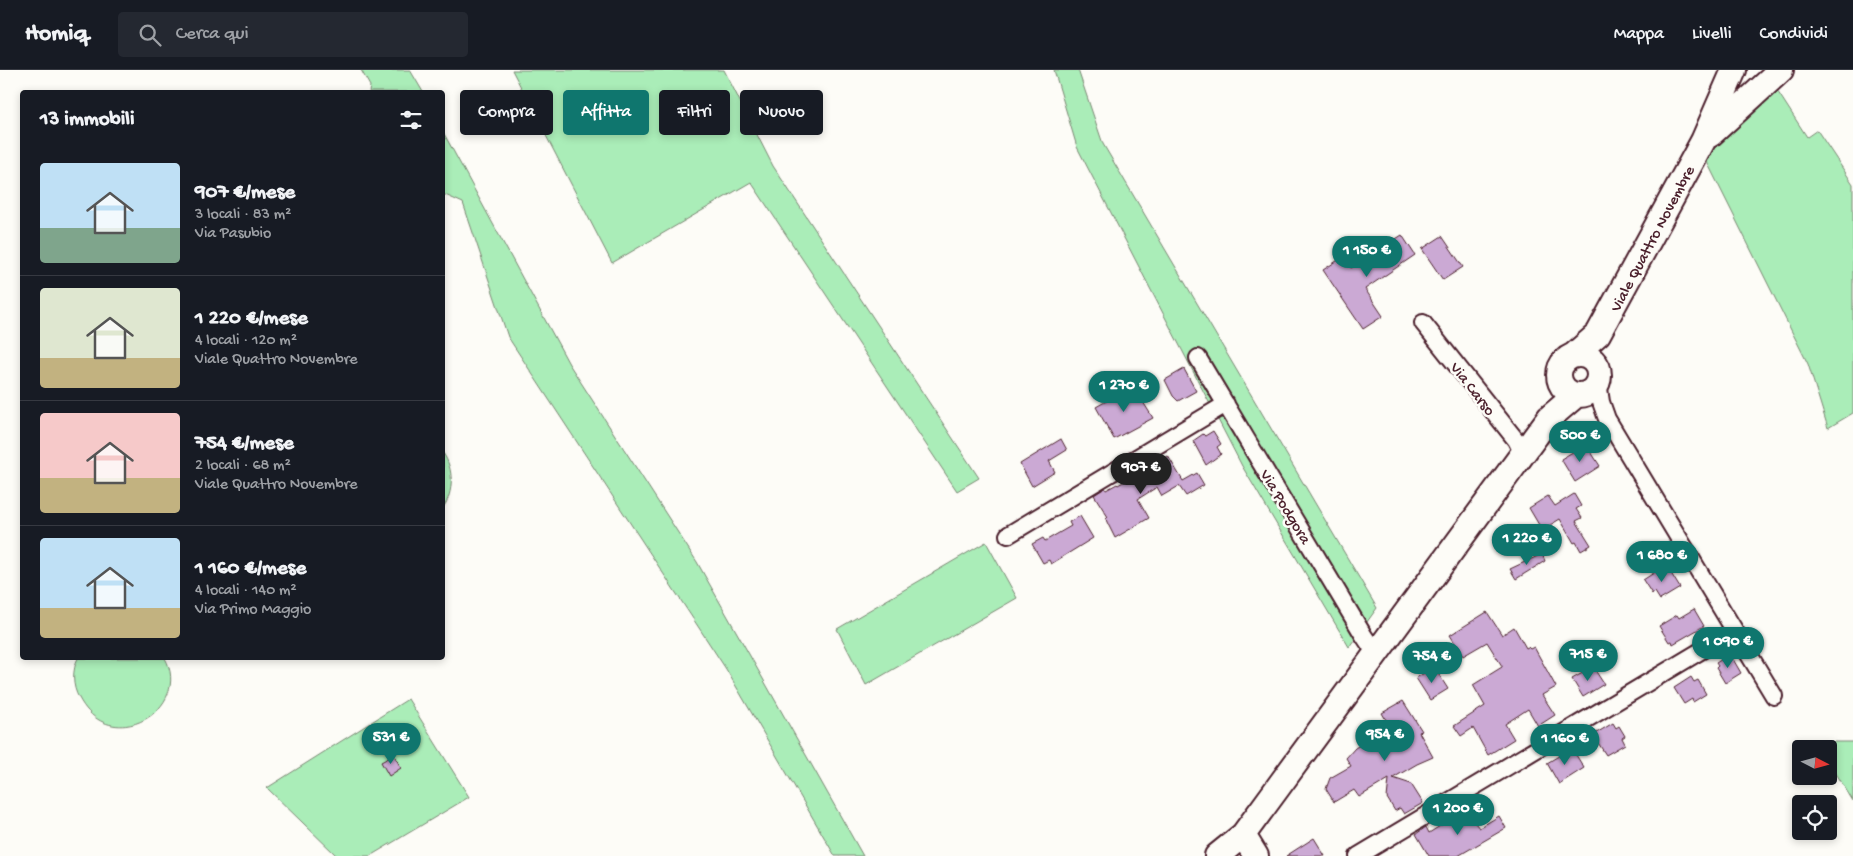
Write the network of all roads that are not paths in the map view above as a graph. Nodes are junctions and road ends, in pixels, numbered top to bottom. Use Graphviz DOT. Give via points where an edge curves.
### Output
graph roads {
  1 [pos="1734,70"];
  2 [pos="1781,70"];
  3 [pos="1703,141"];
  4 [pos="1423,323"];
  5 [pos="1598,334"];
  6 [pos="1574,356"];
  7 [pos="1198,358"];
  8 [pos="1583,385"];
  9 [pos="1226,404"];
  10 [pos="1523,454"];
  11 [pos="1008,535"];
  12 [pos="1734,631"];
  13 [pos="1376,654"];
  14 [pos="1774,696"];
  15 [pos="1243,834"];
  16 [pos="1217,856"];
  17 [pos="1256,856"];
  18 [pos="1358,856"];
  1 -- 3 [label="street, Viale Quattro Novembre"];
  2 -- 3 [label="street, Viale Quattro Novembre"];
  3 -- 5 [label="street, Viale Quattro Novembre"];
  4 -- 10 [label="street, Via Carso" via="1516,440"];
  5 -- 6 [label="street, Viale Quattro Novembre"];
  5 -- 8 [label="street, Viale Quattro Novembre"];
  6 -- 8 [label="street" via="1584,355 1593,360"];
  6 -- 8 [label="street, Viale Quattro Novembre" via="1567,358 1559,370"];
  7 -- 9 [label="street, Via Podgora"];
  8 -- 10 [label="street" via="1549,418"];
  8 -- 12 [label="street" via="1607,419"];
  9 -- 11 [label="street"];
  9 -- 13 [label="street, Via Podgora"];
  10 -- 13 [label="street"];
  12 -- 14 [label="street"];
  12 -- 18 [label="street"];
  13 -- 15 [label="street"];
  15 -- 16 [label="street"];
  15 -- 17 [label="street"];
}
